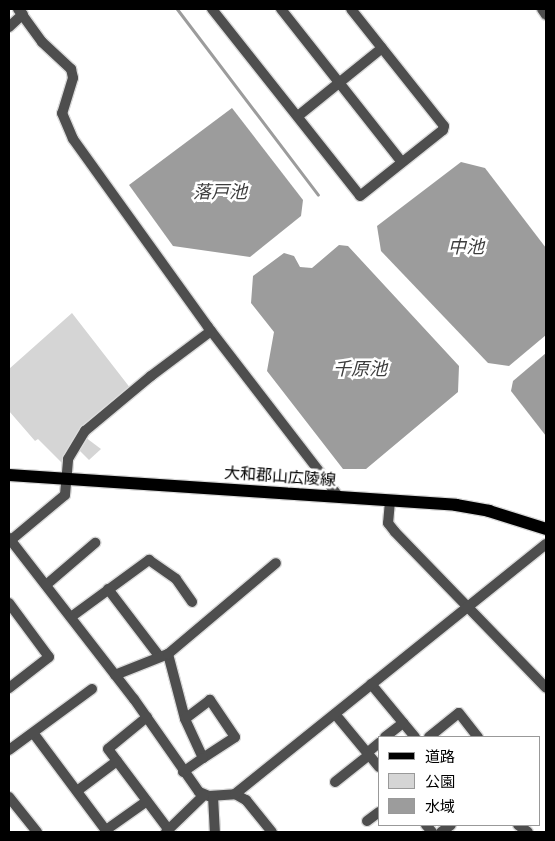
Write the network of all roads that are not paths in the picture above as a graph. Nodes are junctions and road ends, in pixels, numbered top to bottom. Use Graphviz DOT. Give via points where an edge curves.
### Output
graph roads {
  1 [pos="281,9"];
  2 [pos="351,9"];
  3 [pos="542,9"];
  4 [pos="217,10"];
  5 [pos="20,11"];
  6 [pos="546,14"];
  7 [pos="9,27"];
  8 [pos="382,48"];
  9 [pos="340,83"];
  10 [pos="298,116"];
  11 [pos="402,162"];
  12 [pos="211,331"];
  13 [pos="9,475"];
  14 [pos="68,479"];
  15 [pos="339,497"];
  16 [pos="390,502"];
  17 [pos="546,528"];
  18 [pos="10,539"];
  19 [pos="95,543"];
  20 [pos="546,544"];
  21 [pos="276,563"];
  22 [pos="46,585"];
  23 [pos="108,589"];
  24 [pos="192,602"];
  25 [pos="9,603"];
  26 [pos="468,607"];
  27 [pos="70,617"];
  28 [pos="164,655"];
  29 [pos="115,675"];
  30 [pos="371,684"];
  31 [pos="9,688"];
  32 [pos="546,688"];
  33 [pos="92,689"];
  34 [pos="335,714"];
  35 [pos="147,717"];
  36 [pos="185,719"];
  37 [pos="403,723"];
  38 [pos="34,734"];
  39 [pos="387,736"];
  40 [pos="414,736"];
  41 [pos="430,736"];
  42 [pos="477,736"];
  43 [pos="378,744"];
  44 [pos="9,750"];
  45 [pos="368,754"];
  46 [pos="203,758"];
  47 [pos="117,760"];
  48 [pos="378,766"];
  49 [pos="183,772"];
  50 [pos="335,782"];
  51 [pos="77,791"];
  52 [pos="236,794"];
  53 [pos="208,796"];
  54 [pos="9,798"];
  55 [pos="147,801"];
  56 [pos="378,813"];
  57 [pos="367,821"];
  58 [pos="107,831"];
  59 [pos="167,831"];
  60 [pos="37,832"];
  61 [pos="215,832"];
  62 [pos="272,832"];
  1 -- 9 [label="street"];
  2 -- 8 [label="street"];
  3 -- 6 [label="street"];
  4 -- 10 [label="street"];
  5 -- 7 [label="street"];
  5 -- 12 [label="street" via="42,42 71,69 73,78 62,113 69,133"];
  8 -- 9 [label="street"];
  8 -- 11 [label="street" via="444,126"];
  9 -- 10 [label="street"];
  9 -- 11 [label="street"];
  10 -- 11 [label="street" via="360,196"];
  12 -- 14 [label="street" via="85,431 68,459"];
  12 -- 15 [label="street"];
  13 -- 14 [label="main road, 大和郡山広陵線"];
  14 -- 15 [label="main road, 大和郡山広陵線"];
  14 -- 18 [label="street" via="65,495"];
  15 -- 16 [label="main road, 大和郡山広陵線"];
  16 -- 17 [label="main road, 大和郡山広陵線" via="489,511"];
  16 -- 26 [label="street" via="388,523"];
  18 -- 22 [label="street"];
  19 -- 22 [label="street"];
  20 -- 26 [label="street"];
  21 -- 28 [label="street"];
  22 -- 27 [label="street"];
  23 -- 24 [label="street" via="149,560 176,579"];
  23 -- 27 [label="street"];
  23 -- 28 [label="street"];
  25 -- 31 [label="street" via="49,657"];
  26 -- 30 [label="street"];
  26 -- 32 [label="street"];
  27 -- 29 [label="street"];
  28 -- 29 [label="street"];
  28 -- 36 [label="street"];
  29 -- 35 [label="street"];
  30 -- 34 [label="street"];
  30 -- 37 [label="street"];
  33 -- 38 [label="street"];
  34 -- 45 [label="street"];
  34 -- 52 [label="street"];
  35 -- 47 [label="street" via="108,749"];
  35 -- 49 [label="street"];
  36 -- 46 [label="street"];
  36 -- 46 [label="street" via="210,700 235,737"];
  37 -- 39 [label="street"];
  37 -- 40 [label="street"];
  38 -- 44 [label="street"];
  38 -- 51 [label="street"];
  41 -- 42 [label="street" via="459,713"];
  43 -- 45 [label="street"];
  45 -- 48 [label="street"];
  45 -- 50 [label="street"];
  46 -- 49 [label="street"];
  47 -- 51 [label="street"];
  47 -- 55 [label="street"];
  49 -- 53 [label="street"];
  51 -- 58 [label="street"];
  52 -- 53 [label="street"];
  52 -- 62 [label="street" via="246,800"];
  53 -- 59 [label="street"];
  53 -- 61 [label="street"];
  54 -- 60 [label="street"];
  55 -- 58 [label="street"];
  55 -- 59 [label="street"];
  56 -- 57 [label="street"];
}
